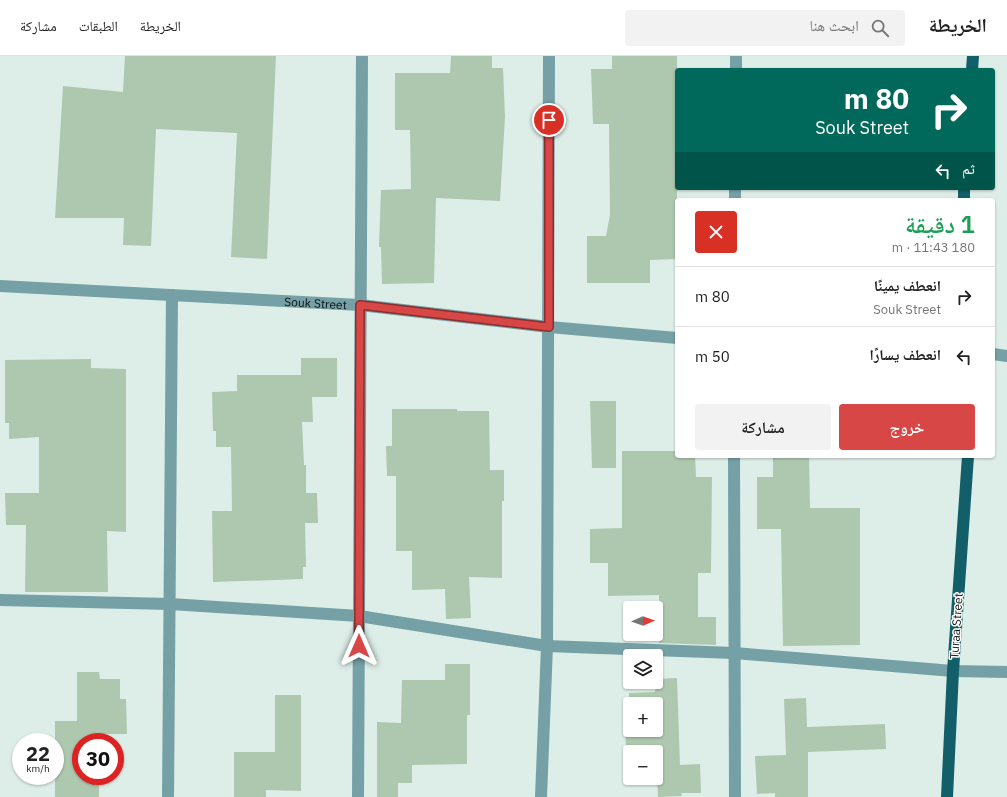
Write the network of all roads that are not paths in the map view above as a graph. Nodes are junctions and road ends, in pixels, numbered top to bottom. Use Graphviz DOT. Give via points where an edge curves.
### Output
graph roads {
  1 [pos="362,56"];
  2 [pos="549,56"];
  3 [pos="736,56"];
  4 [pos="973,56"];
  5 [pos="736,68"];
  6 [pos="972,68"];
  7 [pos="0,286"];
  8 [pos="172,295"];
  9 [pos="360,305"];
  10 [pos="549,327"];
  11 [pos="675,338"];
  12 [pos="995,354"];
  13 [pos="1007,356"];
  14 [pos="734,458"];
  15 [pos="968,458"];
  16 [pos="0,600"];
  17 [pos="170,604"];
  18 [pos="359,616"];
  19 [pos="547,646"];
  20 [pos="734,653"];
  21 [pos="953,671"];
  22 [pos="1007,672"];
  23 [pos="168,797"];
  24 [pos="358,797"];
  25 [pos="541,797"];
  26 [pos="735,797"];
  27 [pos="947,797"];
  1 -- 9 [label="street"];
  2 -- 10 [label="street"];
  3 -- 5 [label="street"];
  4 -- 6 [label="main road"];
  7 -- 8 [label="street, Souk Street"];
  8 -- 9 [label="street, Souk Street"];
  8 -- 17 [label="street"];
  9 -- 10 [label="street, Souk Street"];
  9 -- 18 [label="street"];
  10 -- 11 [label="street, Souk Street"];
  10 -- 19 [label="street"];
  12 -- 13 [label="street"];
  14 -- 20 [label="street"];
  15 -- 21 [label="main road, Turaa Street"];
  16 -- 17 [label="street"];
  17 -- 18 [label="street"];
  17 -- 23 [label="street"];
  18 -- 19 [label="street"];
  18 -- 24 [label="street"];
  19 -- 20 [label="street"];
  19 -- 25 [label="street"];
  20 -- 21 [label="street"];
  20 -- 26 [label="street"];
  21 -- 22 [label="street"];
  21 -- 27 [label="main road, Turaa Street"];
}
